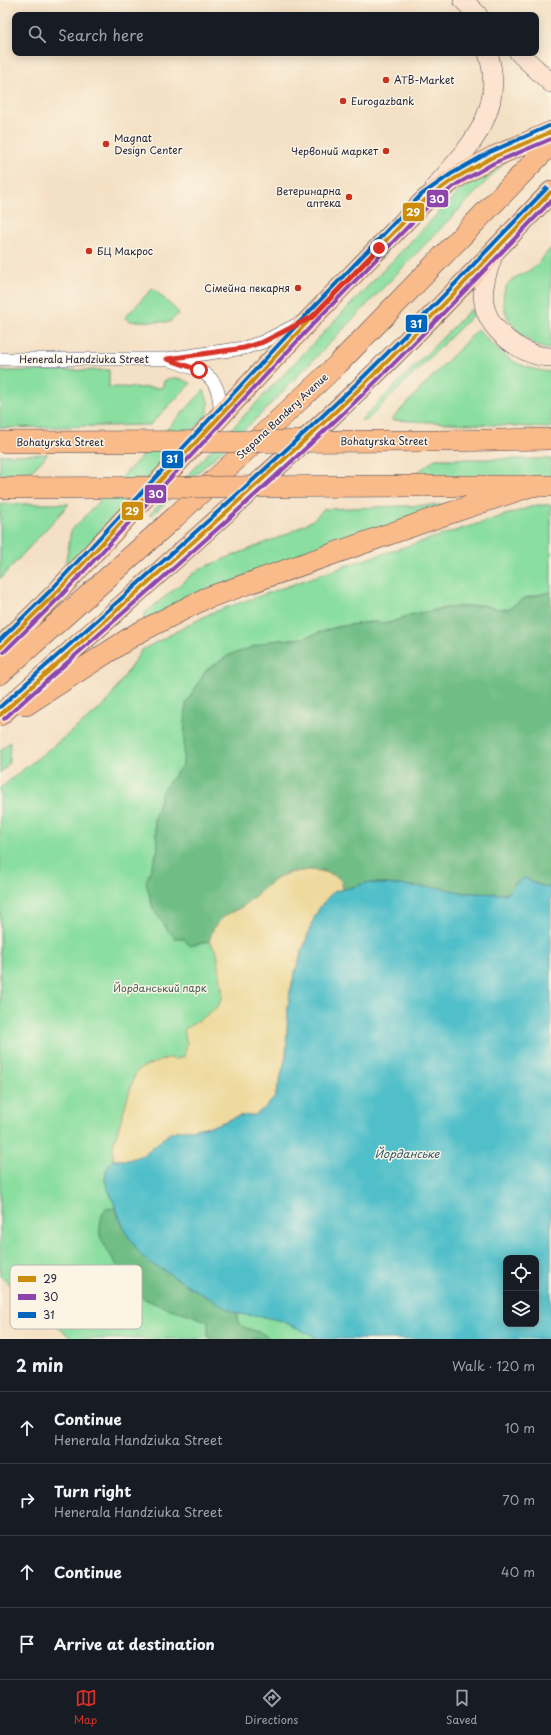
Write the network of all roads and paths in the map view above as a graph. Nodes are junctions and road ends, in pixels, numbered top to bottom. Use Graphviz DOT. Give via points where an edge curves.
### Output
graph roads {
  1 [pos="488,56"];
  2 [pos="522,56"];
  3 [pos="551,83"];
  4 [pos="551,132"];
  5 [pos="551,144"];
  6 [pos="551,192"];
  7 [pos="425,200"];
  8 [pos="496,249"];
  9 [pos="312,317"];
  10 [pos="551,357"];
  11 [pos="0,359"];
  12 [pos="167,359"];
  13 [pos="220,416"];
  14 [pos="551,439"];
  15 [pos="0,442"];
  16 [pos="541,486"];
  17 [pos="0,488"];
  18 [pos="0,648"];
  19 [pos="0,674"];
  20 [pos="0,715"];
  21 [pos="0,722"];
  1 -- 7 [label="main road" via="492,78 486,120 466,152"];
  2 -- 3 [label="main road"];
  4 -- 7 [label="main road" via="491,158 454,179"];
  5 -- 19 [label="main road, Stepana Bandery Avenue" via="339,363 175,517"];
  6 -- 8 [label="main road"];
  7 -- 9 [label="main road"];
  8 -- 10 [label="main road" via="484,282 487,316 501,334 514,345 529,353"];
  8 -- 20 [label="main road" via="354,393 199,538"];
  9 -- 12 [label="street, Henerala Handziuka Street" via="263,342 244,348"];
  9 -- 13 [label="main road"];
  11 -- 12 [label="street, Henerala Handziuka Street"];
  12 -- 13 [label="street, Henerala Handziuka Street" via="199,370 211,378 221,398"];
  13 -- 18 [label="main road" via="56,593"];
  14 -- 15 [label="main road, Bohatyrska Street, bridge"];
  16 -- 17 [label="main road, bridge"];
  16 -- 21 [label="main road" via="435,518 204,599 136,634"];
}
